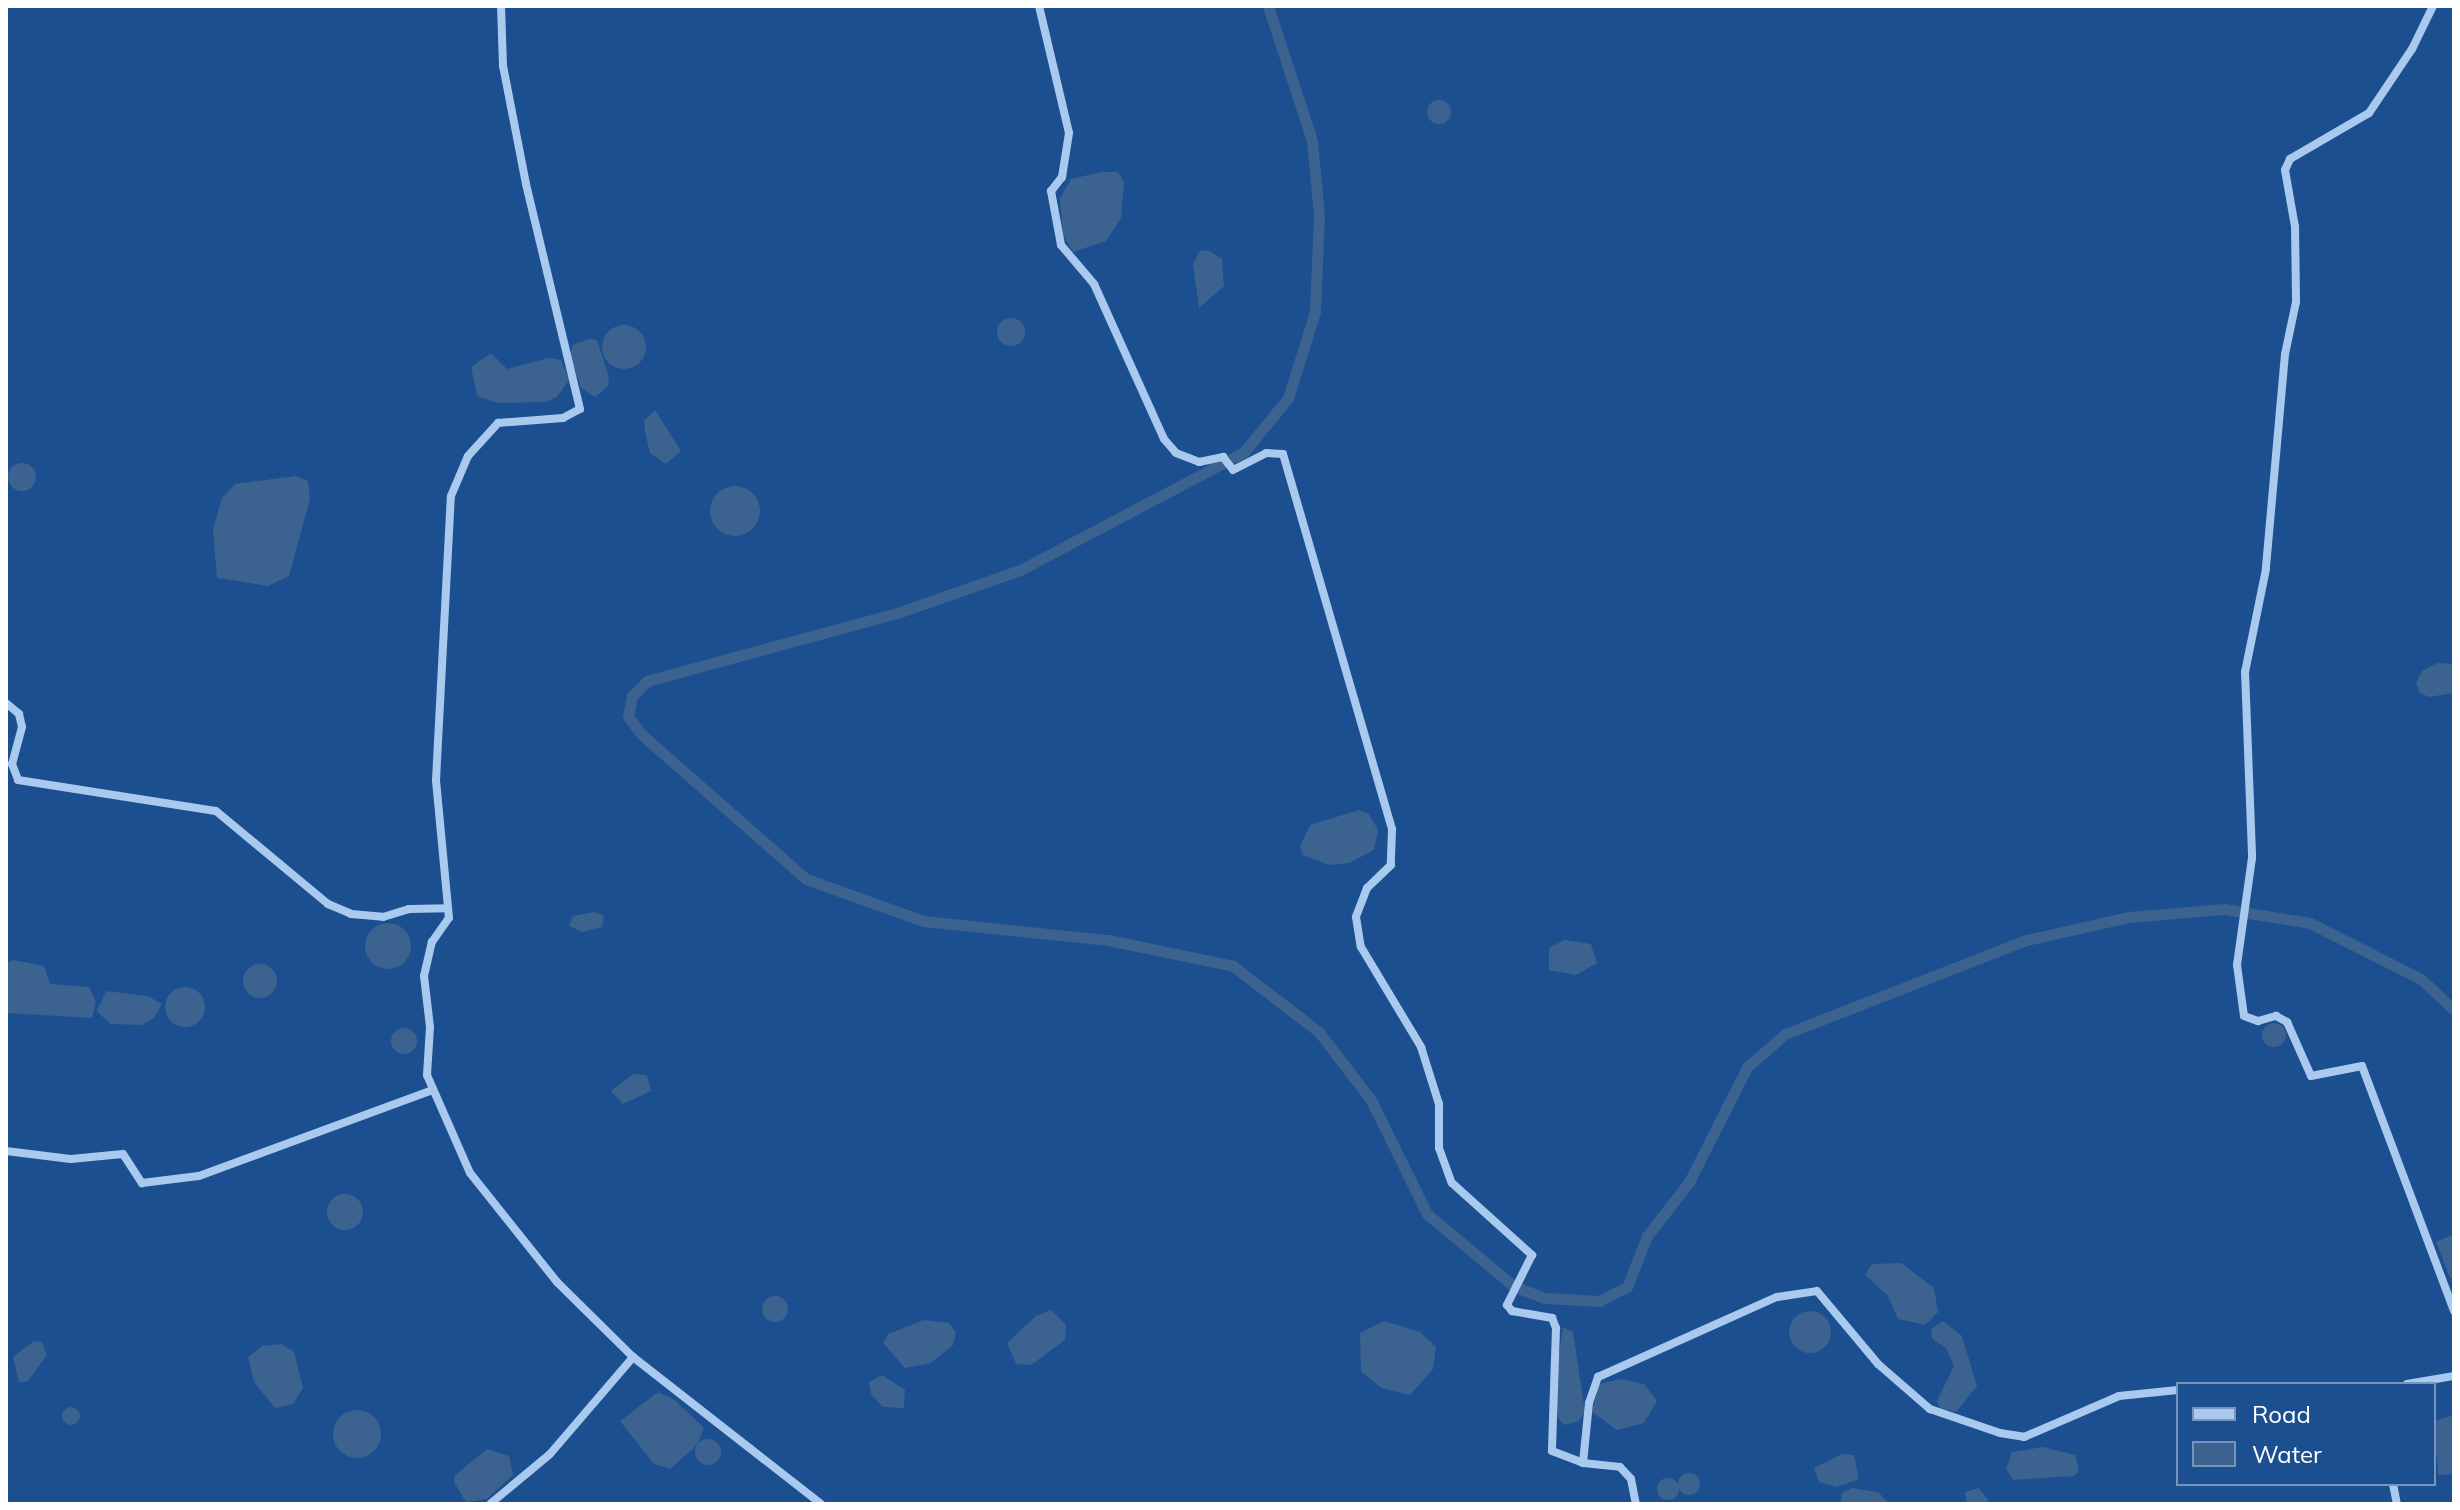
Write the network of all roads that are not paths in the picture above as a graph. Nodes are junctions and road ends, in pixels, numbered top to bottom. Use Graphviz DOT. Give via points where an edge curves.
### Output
graph roads {
  1 [pos="501,6"];
  2 [pos="1039,6"];
  3 [pos="2433,6"];
  4 [pos="6,703"];
  5 [pos="448,908"];
  6 [pos="433,1090"];
  7 [pos="6,1151"];
  8 [pos="2454,1311"];
  9 [pos="633,1357"];
  10 [pos="2454,1376"];
  11 [pos="2419,1382"];
  12 [pos="2176,1390"];
  13 [pos="1583,1463"];
  14 [pos="490,1504"];
  15 [pos="821,1504"];
  16 [pos="1636,1504"];
  1 -- 5 [label="street" via="503,66 526,184 580,409 563,418 498,423 468,456 451,496 436,780"];
  2 -- 13 [label="street" via="1069,133 1062,177 1051,191 1061,245 1094,284 1164,439 1185,458 1199,462 1223,457 1233,470 1266,453 1283,454 1392,829 1391,865 1367,888 1356,917 1361,947 1421,1047 1439,1104 1439,1148 1452,1183 1532,1255 1507,1305 1512,1311 1552,1318 1552,1451"];
  3 -- 8 [label="street" via="2376,105 2290,159 2285,170 2295,227 2296,302 2285,354 2266,569 2245,672 2252,858 2237,965 2244,1016 2258,1021 2276,1016 2287,1022 2311,1076 2362,1066"];
  4 -- 5 [label="street" via="19,714 22,727 12,764 18,780 216,811 328,904 351,914 383,917 409,909"];
  5 -- 6 [label="street" via="449,918 432,942 424,976 430,1027 427,1075"];
  6 -- 7 [label="street" via="199,1176 142,1183 117,1153 71,1159"];
  6 -- 9 [label="street" via="470,1173 557,1282"];
  9 -- 14 [label="street" via="550,1454"];
  9 -- 15 [label="street"];
  10 -- 11 [label="street"];
  12 -- 13 [label="street" via="2119,1396 2024,1437 2000,1433 1930,1409 1878,1364 1817,1291 1777,1297 1598,1377 1589,1403"];
  13 -- 16 [label="street" via="1620,1467 1628,1473"];
}
